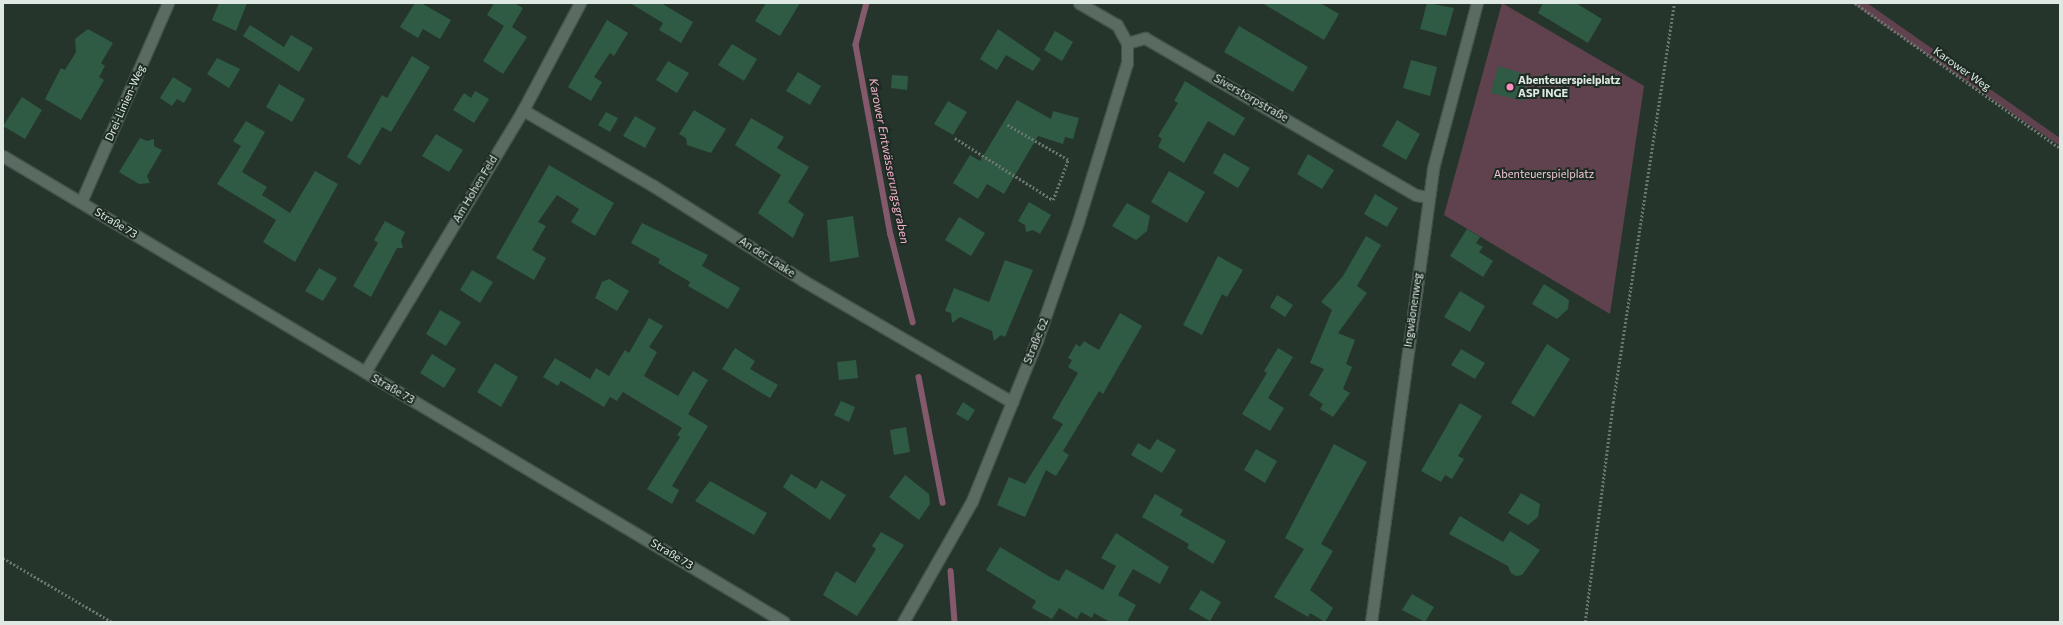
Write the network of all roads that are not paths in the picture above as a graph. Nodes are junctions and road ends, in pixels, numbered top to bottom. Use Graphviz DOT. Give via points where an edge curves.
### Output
graph roads {
  1 [pos="168,3"];
  2 [pos="580,3"];
  3 [pos="1079,3"];
  4 [pos="1477,3"];
  5 [pos="1127,43"];
  6 [pos="523,110"];
  7 [pos="3,156"];
  8 [pos="1428,197"];
  9 [pos="82,202"];
  10 [pos="365,372"];
  11 [pos="1012,402"];
  12 [pos="784,622"];
  13 [pos="903,622"];
  14 [pos="1371,622"];
  1 -- 9 [label="street, Drei-Linien-Weg"];
  2 -- 6 [label="street, Am Hohen Feld"];
  3 -- 5 [label="street" via="1117,25"];
  4 -- 8 [label="street, Ingwäonenweg" via="1433,168"];
  5 -- 8 [label="street, Siverstorpstraße" via="1145,38 1416,195"];
  5 -- 11 [label="street, Straße 62" via="1127,63 1078,222"];
  6 -- 10 [label="street, Am Hohen Feld"];
  6 -- 11 [label="street, An der Laake" via="652,185 831,297"];
  7 -- 9 [label="street, Straße 73"];
  8 -- 14 [label="street, Ingwäonenweg"];
  9 -- 10 [label="street, Straße 73"];
  10 -- 12 [label="street, Straße 73"];
  11 -- 13 [label="street, Straße 62" via="972,500"];
}
